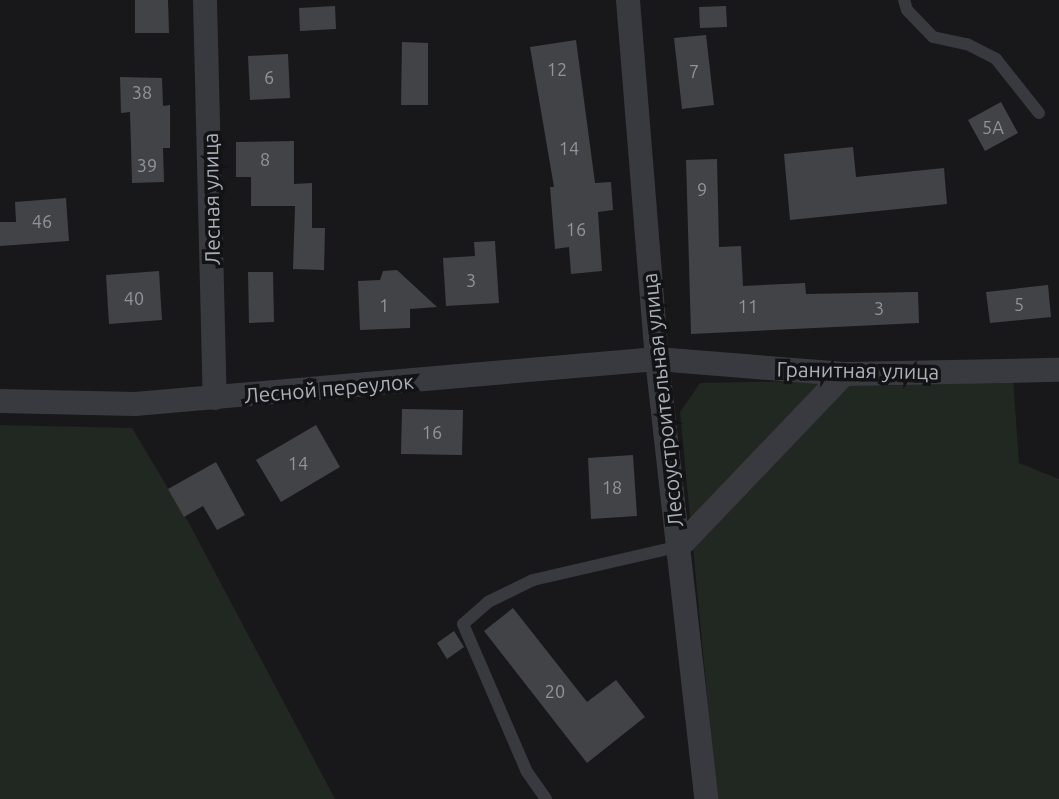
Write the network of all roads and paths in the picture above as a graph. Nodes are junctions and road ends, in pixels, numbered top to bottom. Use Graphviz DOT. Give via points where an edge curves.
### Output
graph roads {
  1 [pos="205,0"];
  2 [pos="628,0"];
  3 [pos="904,0"];
  4 [pos="1039,113"];
  5 [pos="657,359"];
  6 [pos="1059,370"];
  7 [pos="844,373"];
  8 [pos="215,398"];
  9 [pos="0,401"];
  10 [pos="674,548"];
  11 [pos="545,799"];
  12 [pos="706,799"];
  1 -- 8 [label="street, Лесная улица"];
  2 -- 5 [label="street, Лесоустроительная улица"];
  3 -- 4 [label="lane" via="907,10 933,37 967,44 996,59"];
  5 -- 7 [label="street, Гранитная улица"];
  5 -- 8 [label="street, Лесной переулок"];
  5 -- 10 [label="street, Лесоустроительная улица"];
  6 -- 7 [label="street, Гранитная улица"];
  7 -- 10 [label="street"];
  8 -- 9 [label="street, Лесной переулок" via="135,404"];
  10 -- 11 [label="lane" via="533,580 488,602 463,624 527,772"];
  10 -- 12 [label="street, Лесоустроительная улица"];
}
